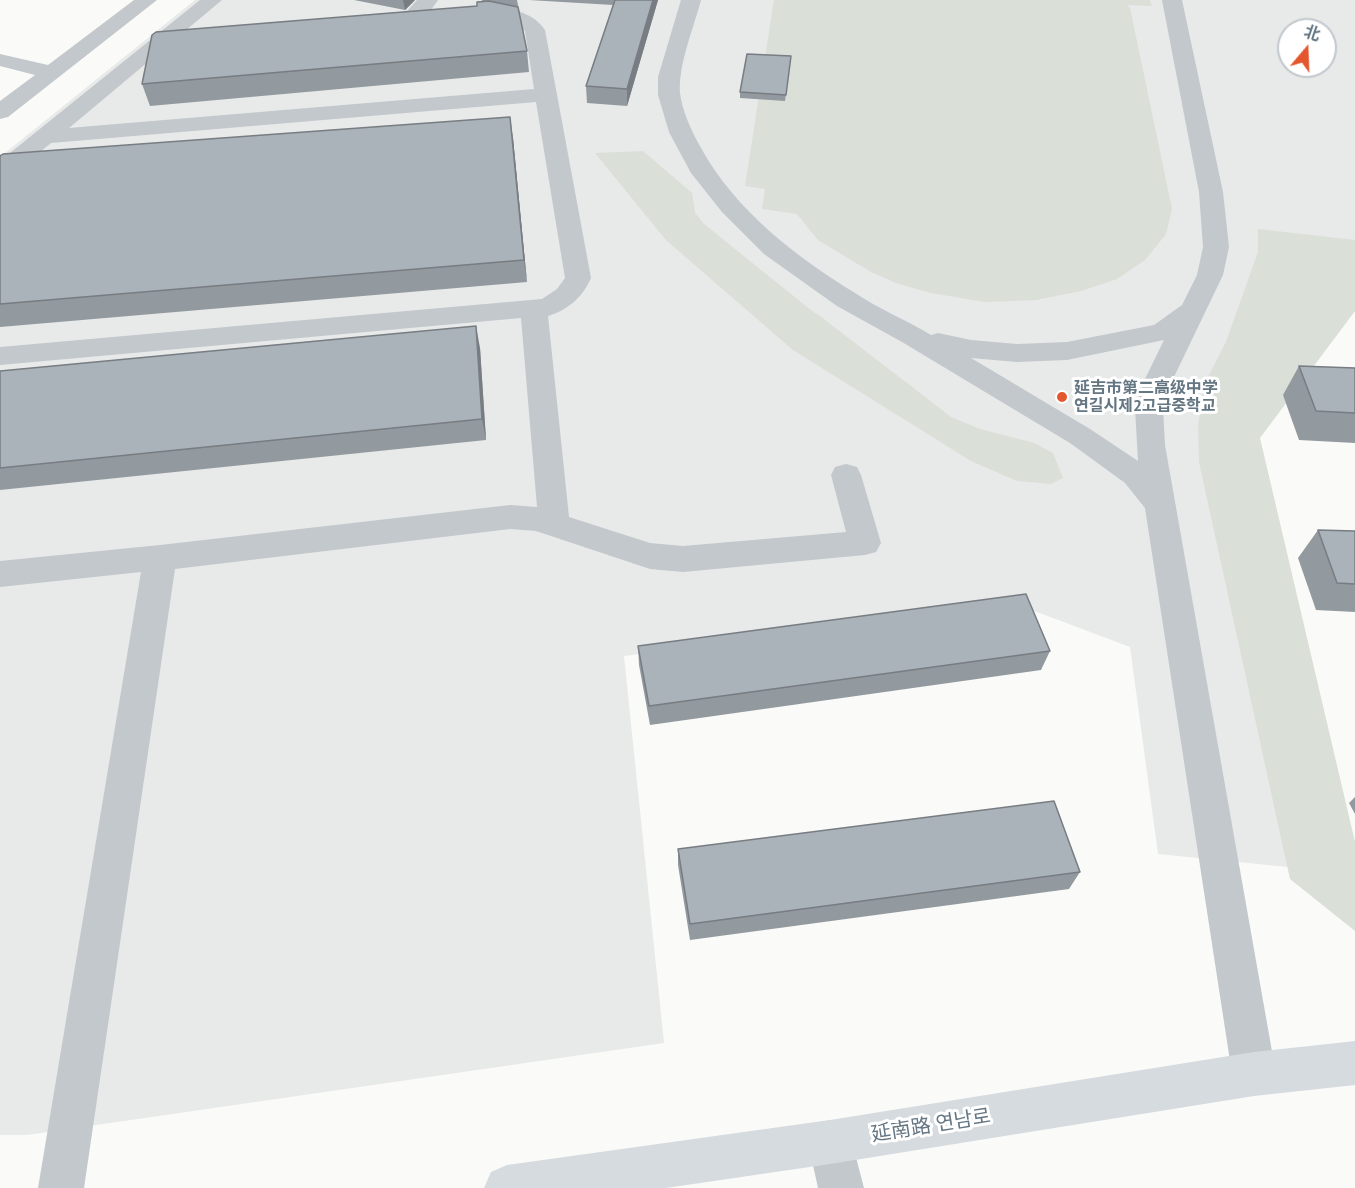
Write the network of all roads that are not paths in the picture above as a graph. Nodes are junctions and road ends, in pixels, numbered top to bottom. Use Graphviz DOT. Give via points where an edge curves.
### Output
graph roads {
  1 [pos="147,0"];
  2 [pos="212,0"];
  3 [pos="428,0"];
  4 [pos="691,0"];
  5 [pos="1172,0"];
  6 [pos="201,35"];
  7 [pos="166,38"];
  8 [pos="0,60"];
  9 [pos="52,72"];
  10 [pos="546,95"];
  11 [pos="0,112"];
  12 [pos="44,137"];
  13 [pos="0,173"];
  14 [pos="534,308"];
  15 [pos="1192,311"];
  16 [pos="912,336"];
  17 [pos="0,356"];
  18 [pos="846,475"];
  19 [pos="1159,504"];
  20 [pos="554,525"];
  21 [pos="160,558"];
  22 [pos="0,574"];
  23 [pos="1355,1063"];
  24 [pos="1254,1074"];
  25 [pos="830,1142"];
  26 [pos="518,1187"];
  27 [pos="61,1188"];
  28 [pos="841,1188"];
  1 -- 9 [label="street"];
  2 -- 7 [label="street"];
  3 -- 10 [label="street" via="399,19 492,14 529,22 535,30"];
  4 -- 16 [label="street" via="669,77 669,95 681,132 703,173 773,248 846,300"];
  5 -- 15 [label="street" via="1215,218 1216,247 1210,274"];
  6 -- 7 [label="street"];
  7 -- 12 [label="street"];
  8 -- 9 [label="street"];
  9 -- 11 [label="street"];
  10 -- 12 [label="street"];
  10 -- 14 [label="street" via="578,278 574,290 562,299 548,307"];
  12 -- 13 [label="street"];
  14 -- 17 [label="street"];
  14 -- 20 [label="street"];
  15 -- 16 [label="street" via="1162,332 1067,351 1017,353 971,349"];
  15 -- 19 [label="street" via="1149,408"];
  16 -- 19 [label="street" via="1080,436 1136,475"];
  18 -- 20 [label="street" via="865,543 683,559 650,556"];
  19 -- 24 [label="street"];
  20 -- 21 [label="street" via="510,517"];
  21 -- 22 [label="street"];
  21 -- 27 [label="street"];
  23 -- 24 [label="main road, 延南路 연남로"];
  24 -- 25 [label="main road, 延南路 연남로"];
  25 -- 26 [label="main road, 延南路 연남로"];
  25 -- 28 [label="street"];
}
